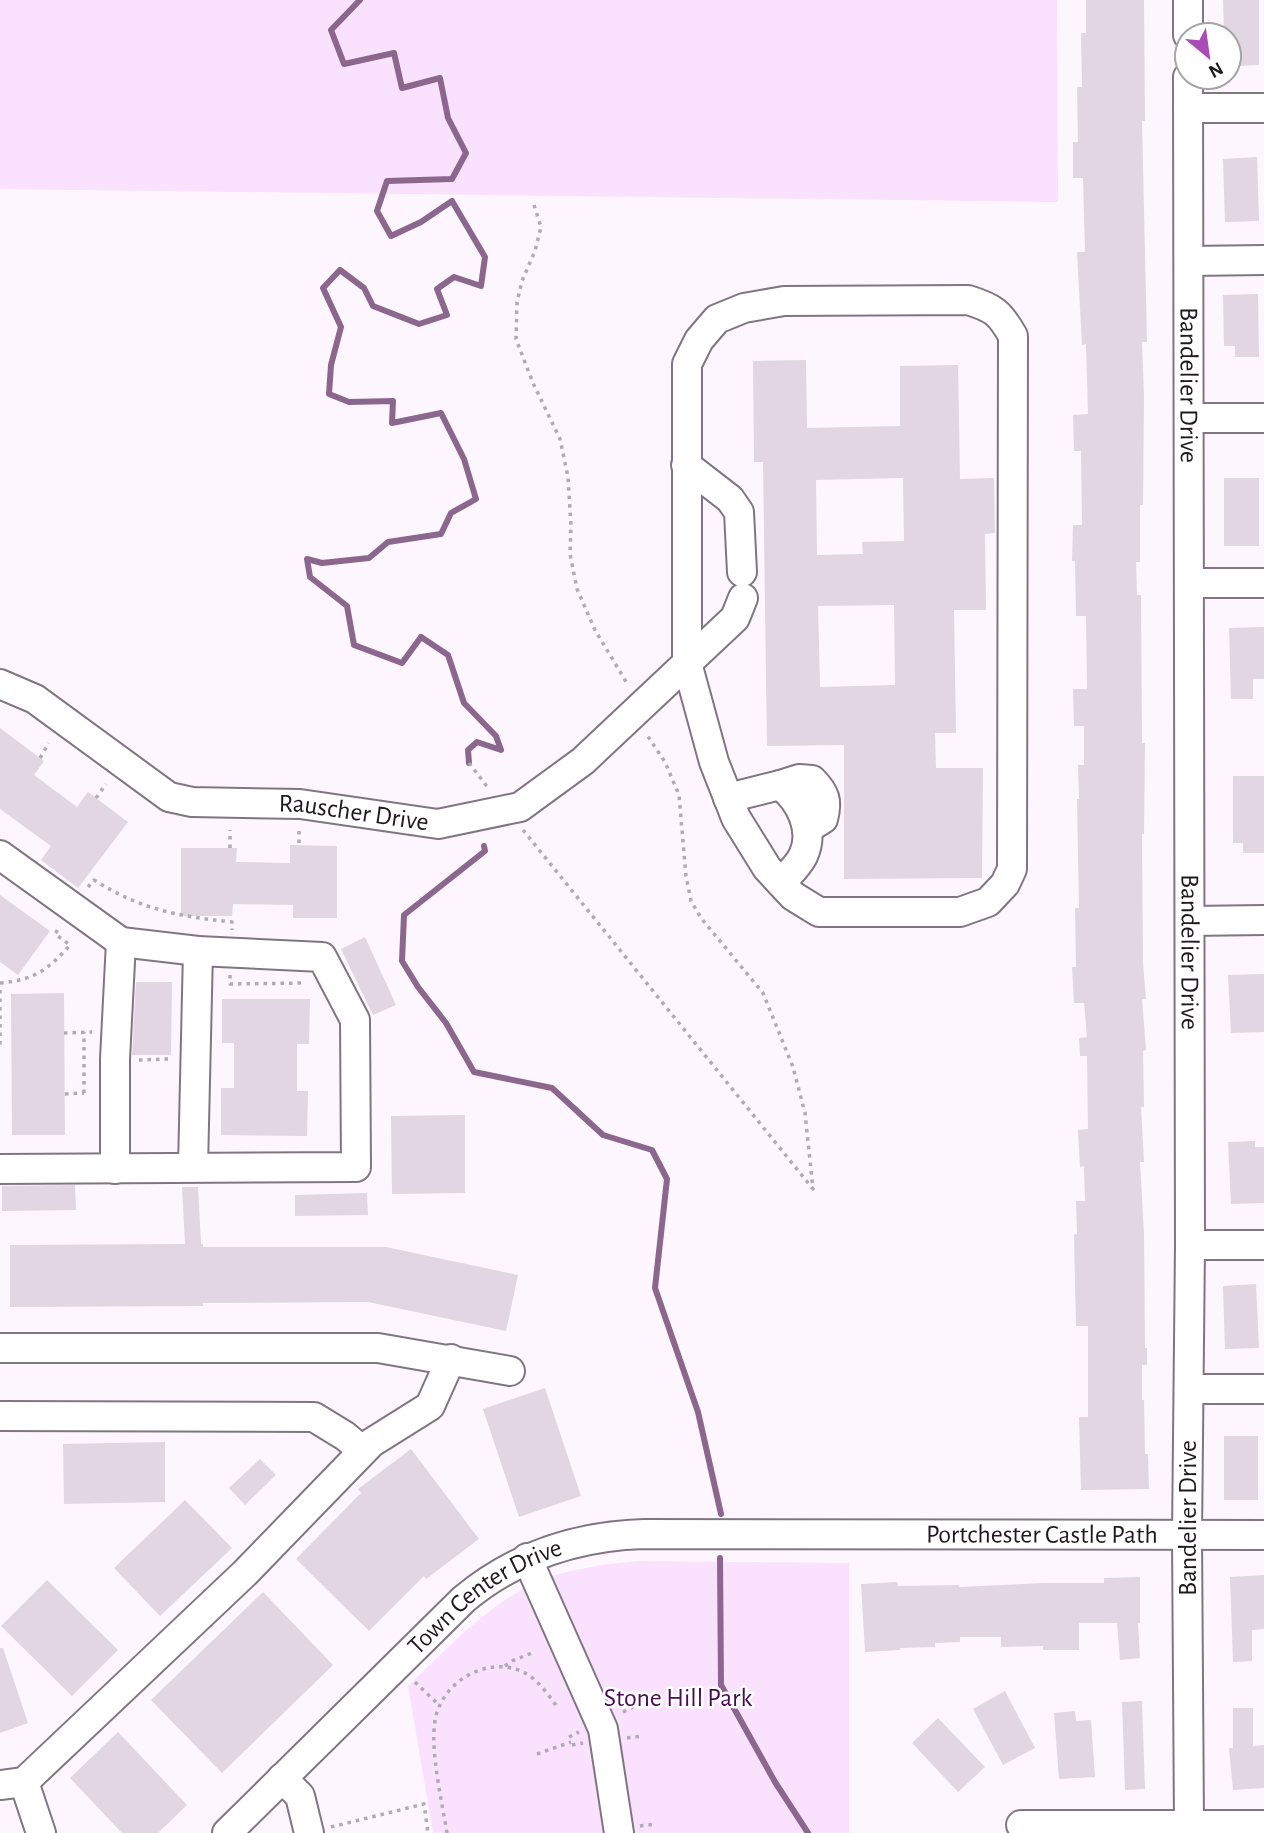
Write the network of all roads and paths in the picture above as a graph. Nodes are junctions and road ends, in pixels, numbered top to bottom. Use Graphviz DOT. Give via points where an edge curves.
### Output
graph roads {
  1 [pos="1188,0"];
  2 [pos="1188,21"];
  3 [pos="1188,91"];
  4 [pos="1188,108"];
  5 [pos="1264,108"];
  6 [pos="534,205"];
  7 [pos="1264,260"];
  8 [pos="1189,261"];
  9 [pos="1189,418"];
  10 [pos="1264,418"];
  11 [pos="687,465"];
  12 [pos="1189,583"];
  13 [pos="1264,583"];
  14 [pos="687,663"];
  15 [pos="0,684"];
  16 [pos="637,710"];
  17 [pos="50,743"];
  18 [pos="40,758"];
  19 [pos="468,764"];
  20 [pos="106,784"];
  21 [pos="494,795"];
  22 [pos="96,798"];
  23 [pos="728,798"];
  24 [pos="520,827"];
  25 [pos="230,830"];
  26 [pos="299,831"];
  27 [pos="299,846"];
  28 [pos="230,848"];
  29 [pos="0,855"];
  30 [pos="781,883"];
  31 [pos="82,894"];
  32 [pos="65,919"];
  33 [pos="1264,920"];
  34 [pos="1190,921"];
  35 [pos="231,934"];
  36 [pos="121,942"];
  37 [pos="198,951"];
  38 [pos="230,965"];
  39 [pos="0,983"];
  40 [pos="304,983"];
  41 [pos="0,990"];
  42 [pos="84,1032"];
  43 [pos="98,1032"];
  44 [pos="64,1033"];
  45 [pos="0,1047"];
  46 [pos="168,1059"];
  47 [pos="131,1060"];
  48 [pos="92,1092"];
  49 [pos="84,1093"];
  50 [pos="65,1094"];
  51 [pos="193,1167"];
  52 [pos="0,1169"];
  53 [pos="115,1169"];
  54 [pos="1190,1245"];
  55 [pos="1264,1245"];
  56 [pos="0,1348"];
  57 [pos="451,1359"];
  58 [pos="510,1371"];
  59 [pos="1189,1389"];
  60 [pos="1264,1389"];
  61 [pos="0,1416"];
  62 [pos="363,1451"];
  63 [pos="1264,1535"];
  64 [pos="820,1536"];
  65 [pos="1187,1536"];
  66 [pos="527,1558"];
  67 [pos="534,1653"];
  68 [pos="503,1667"];
  69 [pos="412,1678"];
  70 [pos="439,1704"];
  71 [pos="558,1708"];
  72 [pos="571,1742"];
  73 [pos="537,1754"];
  74 [pos="282,1778"];
  75 [pos="12,1784"];
  76 [pos="1021,1825"];
  77 [pos="1189,1825"];
  78 [pos="1264,1825"];
  79 [pos="315,1831"];
  80 [pos="41,1833"];
  81 [pos="226,1833"];
  82 [pos="428,1833"];
  83 [pos="447,1833"];
  84 [pos="619,1833"];
  1 -- 2 [label="street"];
  3 -- 4 [label="street, Bandelier Drive"];
  4 -- 5 [label="street"];
  4 -- 8 [label="street, Bandelier Drive"];
  6 -- 16 [label="path" via="541,228 517,302 516,339 560,439 568,477 570,554 577,589"];
  7 -- 8 [label="street"];
  8 -- 9 [label="street, Bandelier Drive"];
  9 -- 10 [label="street"];
  9 -- 12 [label="street, Bandelier Drive"];
  11 -- 14 [label="street"];
  11 -- 14 [label="street, Rauscher Drive" via="740,512 742,585 734,618"];
  11 -- 30 [label="street" via="687,364 717,319 744,307 784,301 968,300 1002,316 1013,336 1012,869 988,902 960,912 819,912"];
  12 -- 13 [label="street"];
  12 -- 34 [label="street, Bandelier Drive"];
  14 -- 16 [label="street, Rauscher Drive"];
  14 -- 23 [label="street" via="713,762"];
  15 -- 16 [label="street, Rauscher Drive" via="36,699 169,797 192,802 300,804 438,824 520,807 583,761"];
  16 -- 24 [label="path" via="679,795 691,901 764,993 793,1067 805,1113 813,1189"];
  17 -- 18 [label="path"];
  19 -- 21 [label="path"];
  20 -- 22 [label="path"];
  23 -- 30 [label="street" via="767,868"];
  23 -- 30 [label="street" via="780,785 802,811 807,830 803,856"];
  25 -- 28 [label="path"];
  26 -- 27 [label="path"];
  29 -- 36 [label="street"];
  31 -- 35 [label="path" via="94,880 119,896 170,914 232,922"];
  32 -- 39 [label="path" via="55,934 70,945 55,961 29,978"];
  33 -- 34 [label="street"];
  34 -- 54 [label="street, Bandelier Drive"];
  36 -- 37 [label="street"];
  36 -- 53 [label="street"];
  37 -- 51 [label="street"];
  37 -- 51 [label="street" via="322,957 355,1020 356,1167"];
  38 -- 40 [label="path" via="230,984"];
  41 -- 45 [label="path"];
  42 -- 43 [label="path"];
  42 -- 44 [label="path"];
  42 -- 49 [label="path"];
  46 -- 47 [label="path"];
  48 -- 49 [label="path"];
  49 -- 50 [label="path"];
  51 -- 53 [label="street"];
  52 -- 53 [label="street"];
  54 -- 55 [label="street"];
  54 -- 59 [label="street, Bandelier Drive"];
  56 -- 57 [label="street" via="378,1348"];
  57 -- 58 [label="street"];
  57 -- 62 [label="street" via="430,1406"];
  59 -- 60 [label="street"];
  59 -- 65 [label="street, Bandelier Drive"];
  61 -- 62 [label="street" via="314,1417"];
  62 -- 75 [label="street" via="245,1573"];
  63 -- 65 [label="street, Portchester Castle Path"];
  64 -- 65 [label="street, Portchester Castle Path"];
  64 -- 66 [label="street, Town Center Drive" via="624,1535 581,1541"];
  65 -- 77 [label="street, Bandelier Drive"];
  66 -- 74 [label="street, Town Center Drive" via="464,1599"];
  66 -- 84 [label="street" via="603,1728"];
  67 -- 68 [label="path"];
  68 -- 70 [label="path" via="466,1675"];
  68 -- 71 [label="path" via="529,1676"];
  69 -- 70 [label="path"];
  70 -- 83 [label="path" via="434,1743"];
  72 -- 73 [label="path"];
  74 -- 79 [label="street" via="300,1796"];
  74 -- 81 [label="street, Town Center Drive"];
  75 -- 80 [label="street"];
  76 -- 77 [label="street"];
  77 -- 78 [label="street"];
  79 -- 82 [label="path" via="424,1804"];
}
